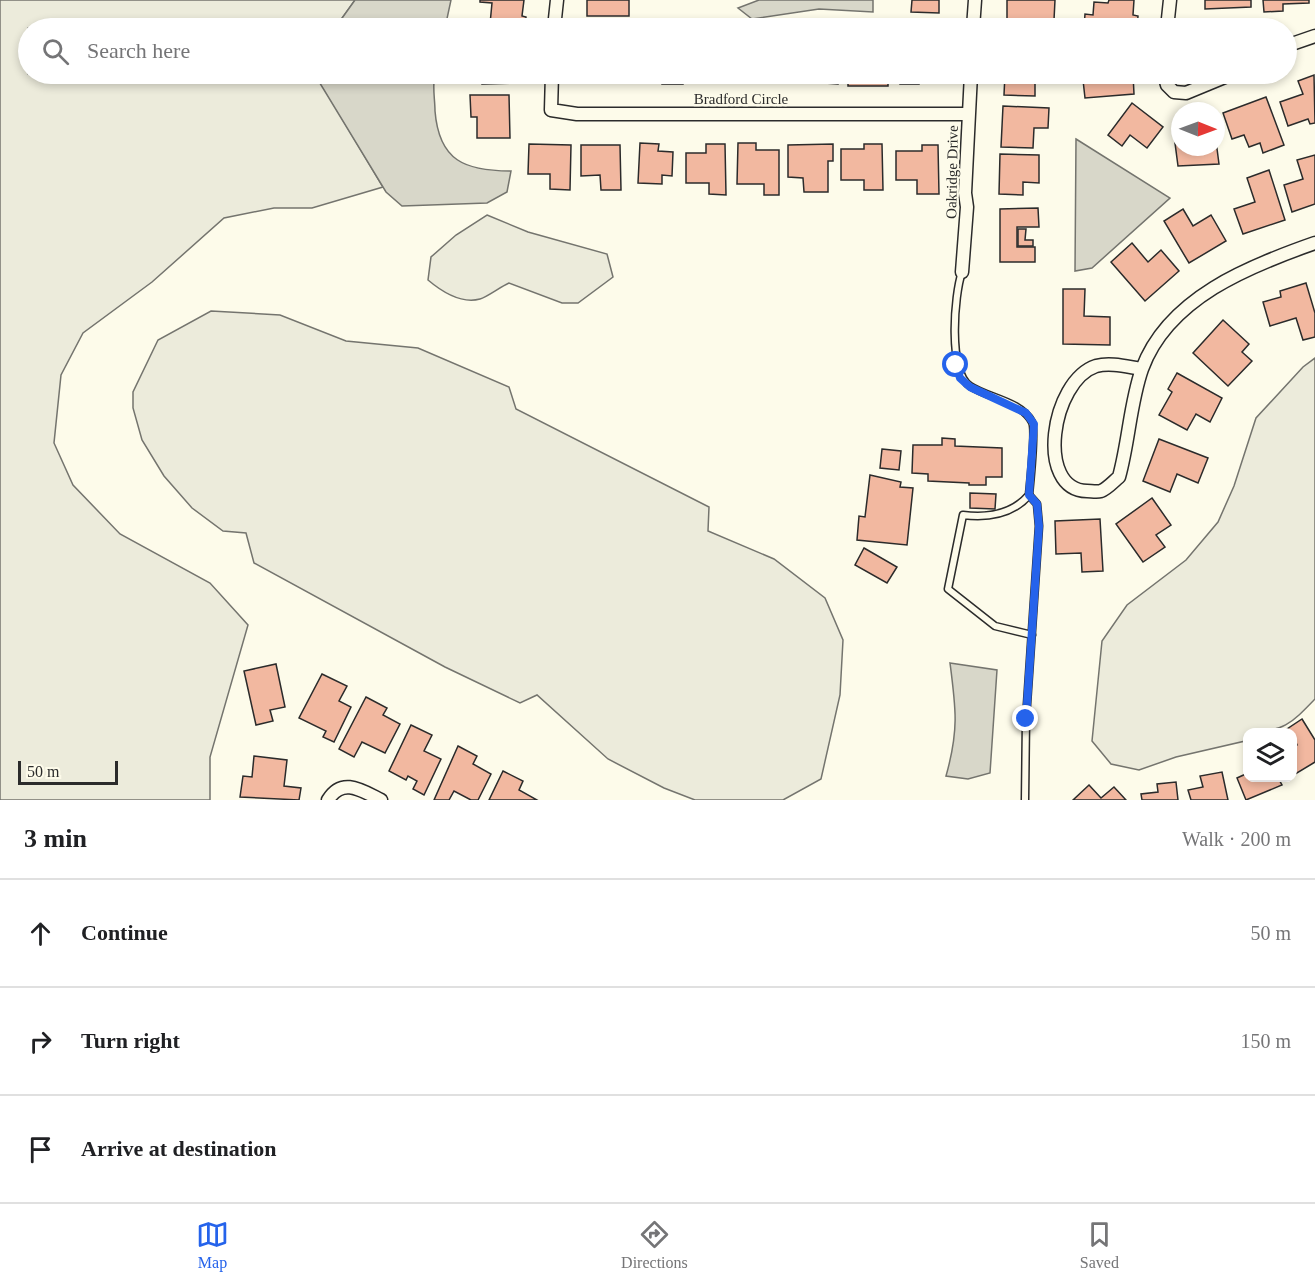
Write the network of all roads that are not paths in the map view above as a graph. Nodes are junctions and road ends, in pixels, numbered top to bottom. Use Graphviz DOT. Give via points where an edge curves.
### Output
graph roads {
  1 [pos="557,0"];
  2 [pos="975,0"];
  3 [pos="1170,0"];
  4 [pos="1170,13"];
  5 [pos="555,18"];
  6 [pos="974,18"];
  7 [pos="1169,18"];
  8 [pos="1172,18"];
  9 [pos="1315,36"];
  10 [pos="1297,42"];
  11 [pos="552,84"];
  12 [pos="970,84"];
  13 [pos="1167,84"];
  14 [pos="1208,84"];
  15 [pos="968,114"];
  16 [pos="1315,243"];
  17 [pos="962,272"];
  18 [pos="1142,369"];
  19 [pos="1029,495"];
  20 [pos="1032,635"];
  21 [pos="328,800"];
  22 [pos="381,800"];
  23 [pos="1025,800"];
  1 -- 5 [label="street"];
  2 -- 6 [label="street"];
  3 -- 4 [label="street"];
  4 -- 7 [label="street"];
  4 -- 8 [label="street"];
  9 -- 10 [label="street"];
  11 -- 15 [label="street, Bradford Circle" via="551,110 577,114"];
  12 -- 15 [label="street, Oakridge Drive"];
  13 -- 14 [label="street" via="1174,92 1186,93"];
  15 -- 17 [label="street, Oakridge Drive"];
  16 -- 18 [label="street" via="1201,295 1158,336"];
  17 -- 19 [label="lane" via="956,300 956,365 960,378 970,387 1026,413 1034,424"];
  18 -- 18 [label="street" via="1114,364 1096,366 1071,386 1061,401 1056,425 1056,466 1064,482 1077,491 1101,491 1119,477"];
  19 -- 20 [label="lane" via="1037,504 1039,526"];
  19 -- 20 [label="lane" via="1023,503 998,515 963,515 948,589 995,626"];
  20 -- 23 [label="lane"];
  21 -- 22 [label="street" via="334,790 344,786 357,787"];
}
